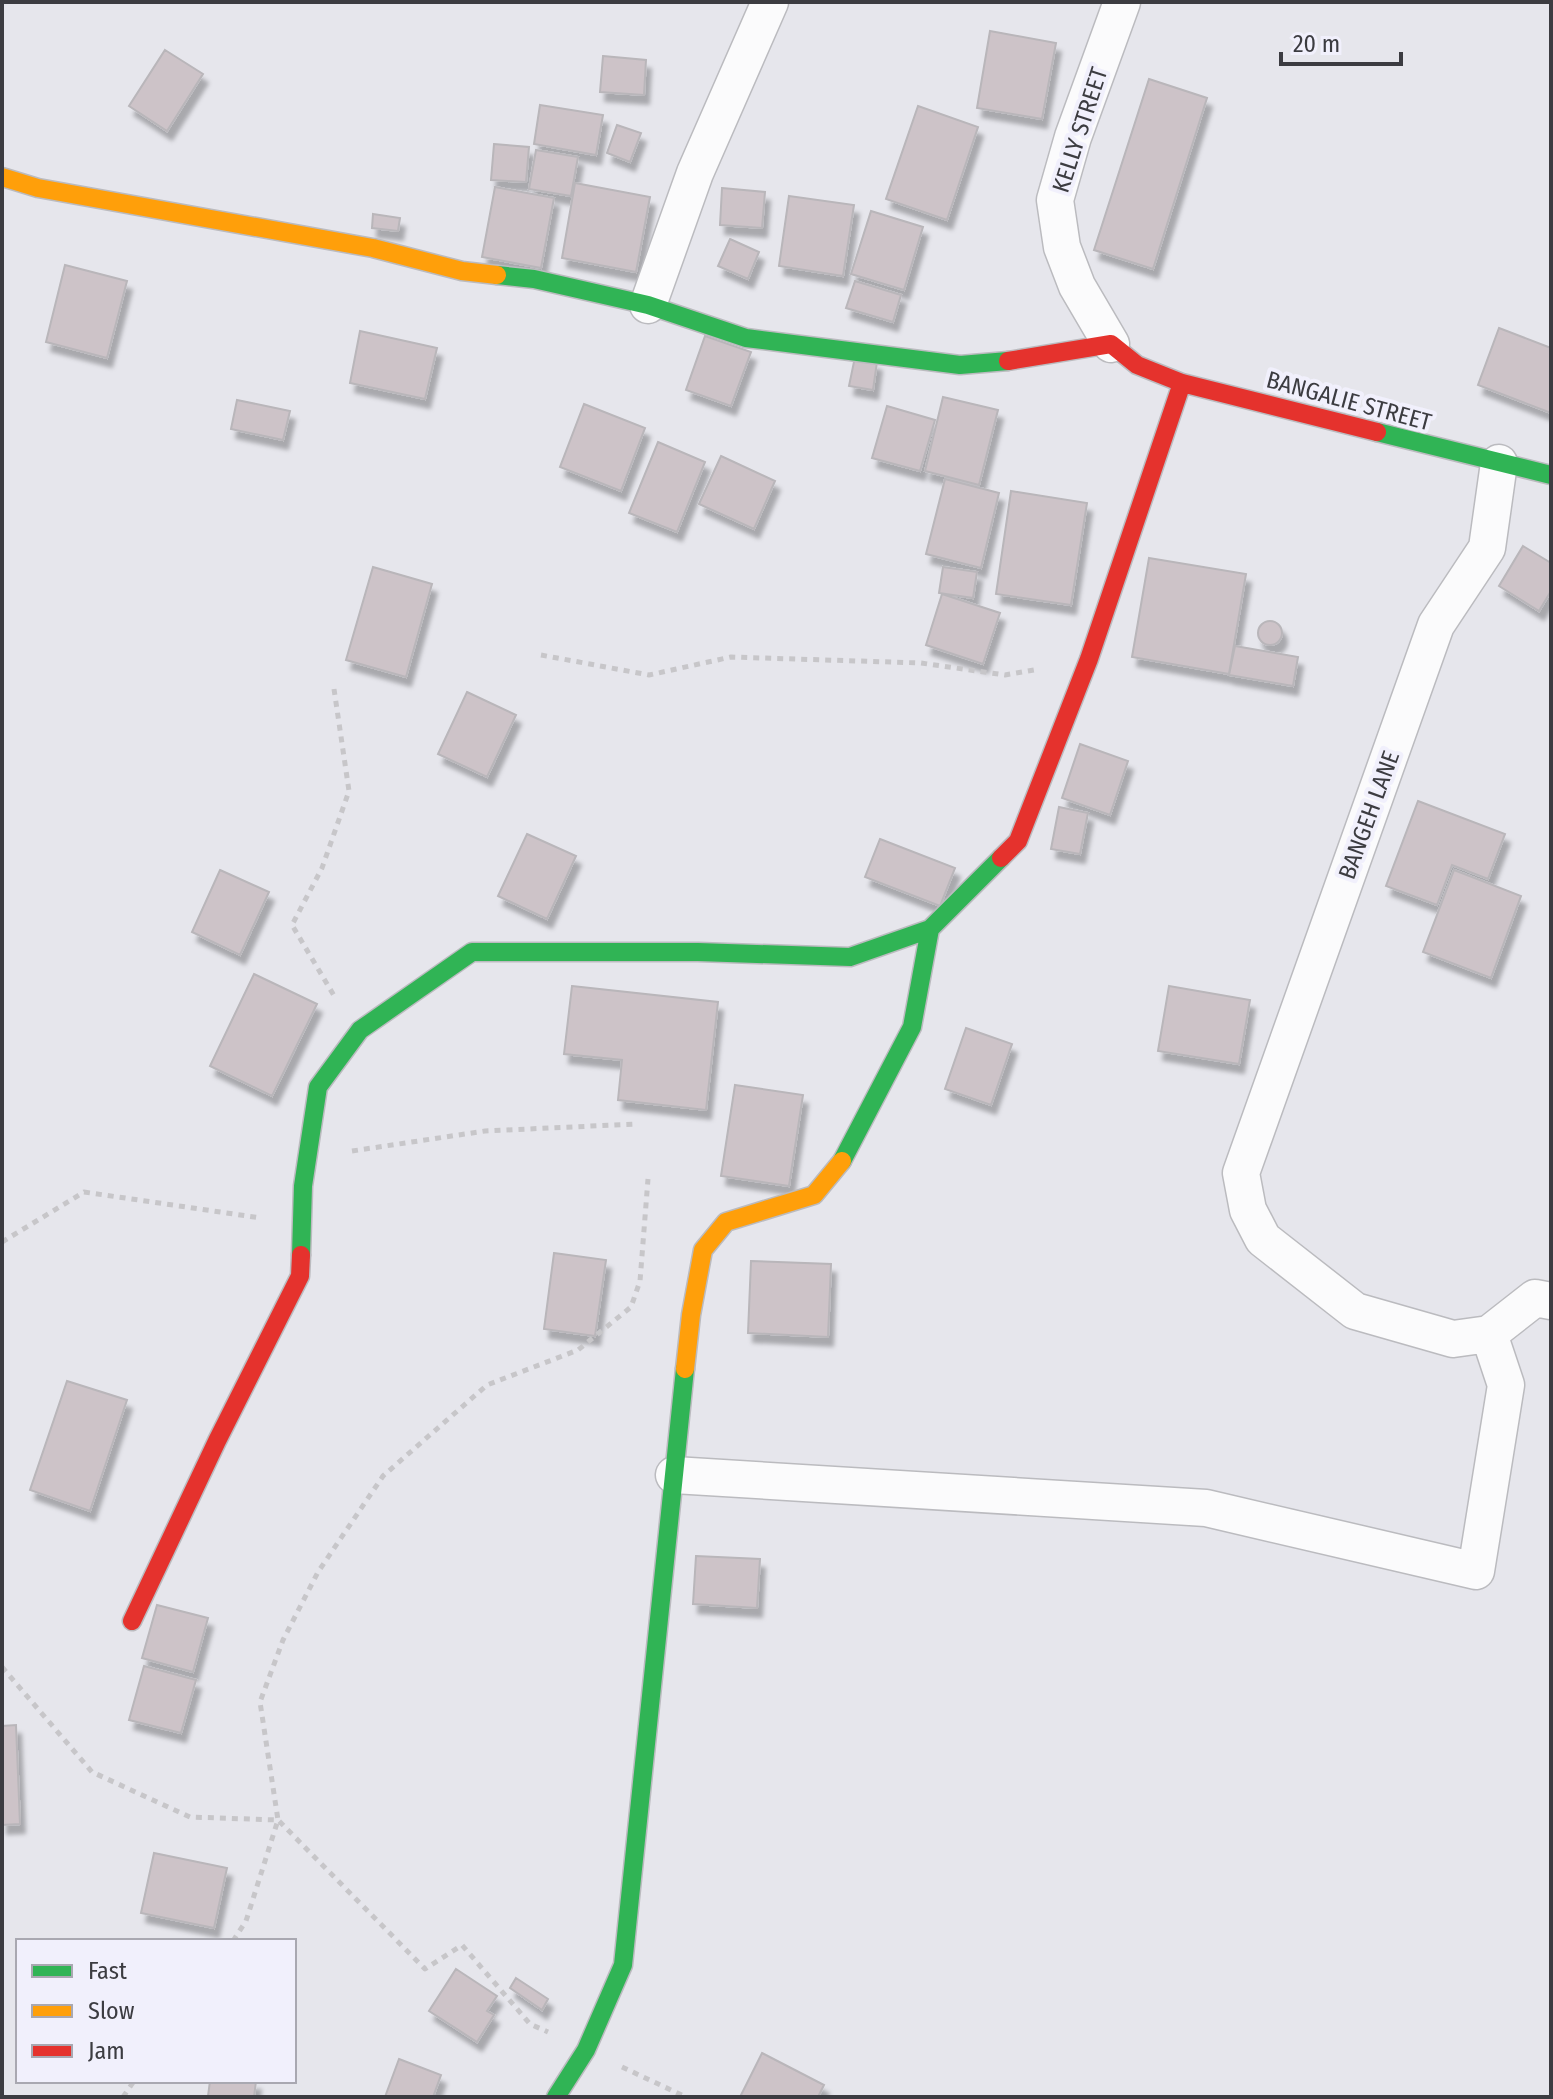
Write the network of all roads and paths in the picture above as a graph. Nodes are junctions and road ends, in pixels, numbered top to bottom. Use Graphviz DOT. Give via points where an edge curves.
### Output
graph roads {
  1 [pos="770,2"];
  2 [pos="1122,2"];
  3 [pos="2,177"];
  4 [pos="648,305"];
  5 [pos="1124,354"];
  6 [pos="1182,383"];
  7 [pos="1499,463"];
  8 [pos="1551,475"];
  9 [pos="541,655"];
  10 [pos="1089,659"];
  11 [pos="334,689"];
  12 [pos="930,929"];
  13 [pos="360,1030"];
  14 [pos="636,1124"];
  15 [pos="648,1179"];
  16 [pos="303,1186"];
  17 [pos="2,1242"];
  18 [pos="1551,1301"];
  19 [pos="1489,1334"];
  20 [pos="674,1475"];
  21 [pos="132,1621"];
  22 [pos="2,1667"];
  23 [pos="278,1820"];
  24 [pos="234,1939"];
  25 [pos="425,1969"];
  26 [pos="556,2097"];
  1 -- 4 [label="street" via="695,173"];
  2 -- 5 [label="street, KELLY STREET" via="1055,200 1062,247 1077,286"];
  3 -- 4 [label="street"];
  4 -- 5 [label="street" via="746,338 960,365"];
  5 -- 6 [label="street, BANGALIE STREET"];
  6 -- 7 [label="street, BANGALIE STREET"];
  6 -- 10 [label="street"];
  7 -- 8 [label="street, BANGALIE STREET"];
  7 -- 19 [label="street, BANGEH LANE" via="1487,548 1436,625 1241,1173 1248,1210 1263,1239 1355,1311 1453,1339"];
  9 -- 10 [label="path" via="649,675 731,657 921,663 1005,675"];
  10 -- 12 [label="street" via="1018,841"];
  11 -- 13 [label="path" via="349,791 322,868 292,925"];
  12 -- 13 [label="street" via="850,957 472,952"];
  12 -- 20 [label="street" via="912,1027 846,1156 814,1195 726,1222 703,1250"];
  13 -- 16 [label="street" via="318,1087"];
  14 -- 16 [label="path" via="485,1131 353,1151"];
  15 -- 23 [label="path" via="640,1281 631,1307 578,1350 487,1385 383,1476 318,1572 283,1640 260,1702"];
  16 -- 17 [label="path" via="264,1218 84,1192"];
  16 -- 21 [label="street" via="300,1276"];
  18 -- 19 [label="street" via="1535,1298"];
  19 -- 20 [label="street" via="1506,1385 1476,1571 1206,1508"];
  20 -- 26 [label="street" via="623,1965 586,2050"];
  22 -- 23 [label="path" via="92,1772 190,1817"];
  23 -- 24 [label="path" via="246,1921"];
  23 -- 25 [label="path"];
}
